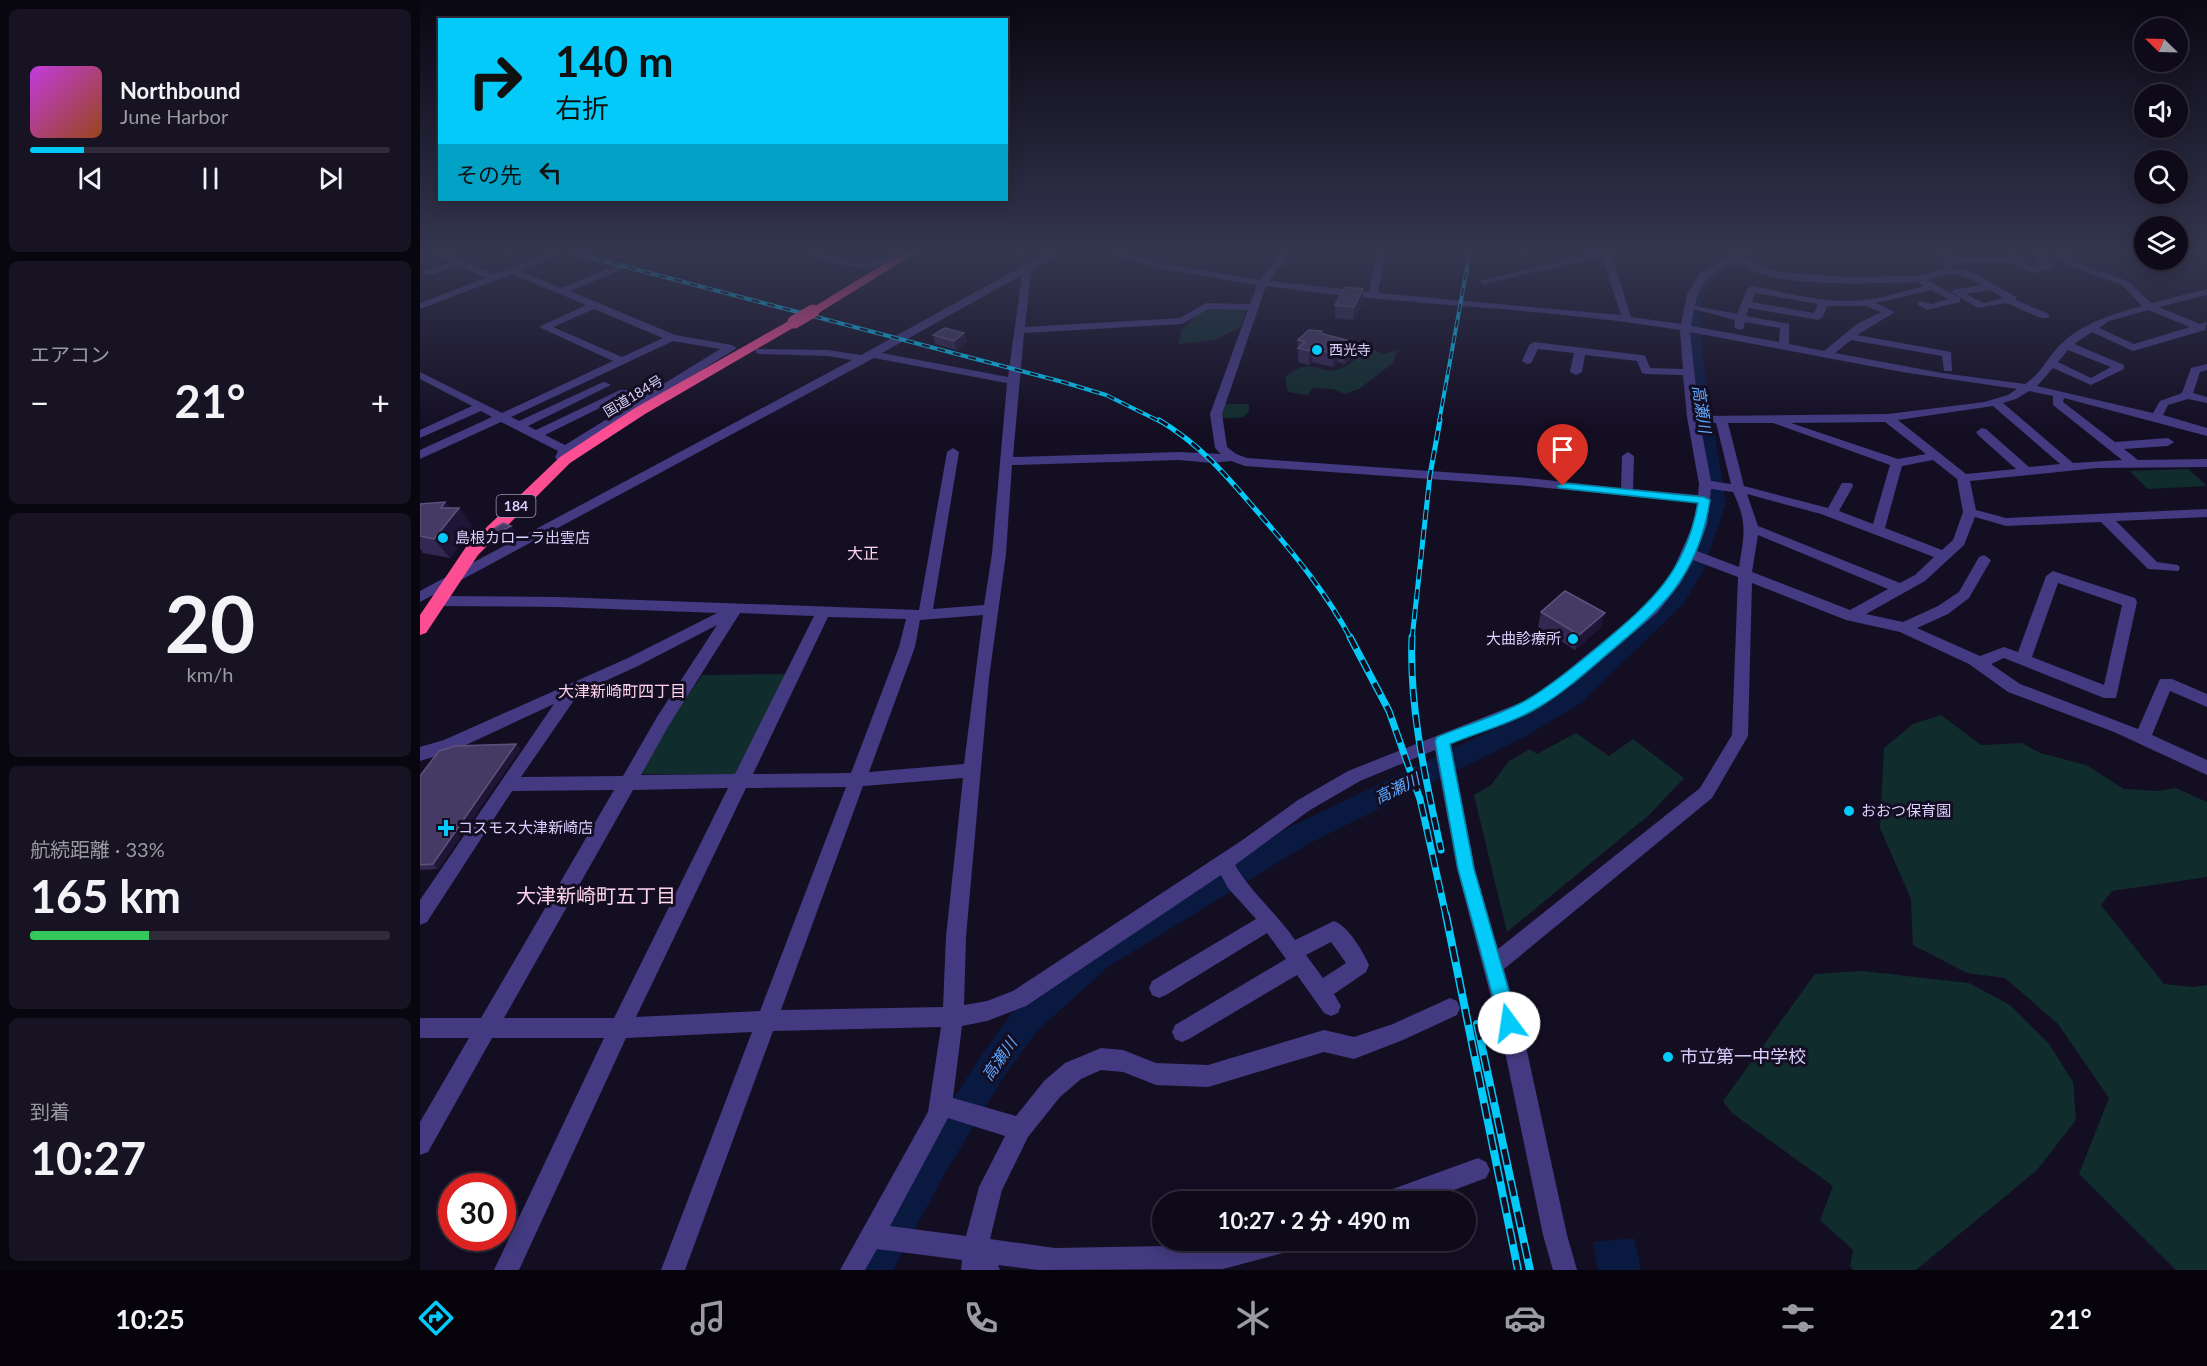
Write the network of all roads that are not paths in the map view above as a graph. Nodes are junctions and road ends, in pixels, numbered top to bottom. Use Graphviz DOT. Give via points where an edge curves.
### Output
graph roads {
  1 [pos="582,310"];
  2 [pos="603,310"];
  3 [pos="814,310"];
  4 [pos="953,310"];
  5 [pos="1022,310"];
  6 [pos="1199,310"];
  7 [pos="1252,310"];
  8 [pos="1531,310"];
  9 [pos="1624,310"];
  10 [pos="1689,310"];
  11 [pos="1708,310"];
  12 [pos="1743,310"];
  13 [pos="1778,310"];
  14 [pos="1821,310"];
  15 [pos="1885,310"];
  16 [pos="2031,310"];
  17 [pos="2137,310"];
  18 [pos="2158,310"];
  19 [pos="1787,312"];
  20 [pos="2044,316"];
  21 [pos="1740,318"];
  22 [pos="1627,319"];
  23 [pos="1785,326"];
  24 [pos="2204,327"];
  25 [pos="2091,328"];
  26 [pos="1685,329"];
  27 [pos="1020,330"];
  28 [pos="1739,336"];
  29 [pos="1847,336"];
  30 [pos="672,338"];
  31 [pos="1784,345"];
  32 [pos="2066,345"];
  33 [pos="760,351"];
  34 [pos="1580,351"];
  35 [pos="1830,351"];
  36 [pos="868,356"];
  37 [pos="1527,361"];
  38 [pos="622,362"];
  39 [pos="2050,363"];
  40 [pos="2207,367"];
  41 [pos="1948,369"];
  42 [pos="1576,372"];
  43 [pos="1688,372"];
  44 [pos="1977,373"];
  45 [pos="421,377"];
  46 [pos="1013,381"];
  47 [pos="605,385"];
  48 [pos="2027,387"];
  49 [pos="624,392"];
  50 [pos="2059,394"];
  51 [pos="2187,394"];
  52 [pos="2207,400"];
  53 [pos="1995,402"];
  54 [pos="480,407"];
  55 [pos="501,417"];
  56 [pos="2156,417"];
  57 [pos="1769,418"];
  58 [pos="1888,418"];
  59 [pos="570,419"];
  60 [pos="1721,419"];
  61 [pos="1695,420"];
  62 [pos="518,426"];
  63 [pos="591,429"];
  64 [pos="1982,432"];
  65 [pos="2207,432"];
  66 [pos="420,434"];
  67 [pos="536,435"];
  68 [pos="2168,442"];
  69 [pos="2114,446"];
  70 [pos="953,452"];
  71 [pos="420,455"];
  72 [pos="565,455"];
  73 [pos="1628,456"];
  74 [pos="1936,456"];
  75 [pos="1232,457"];
  76 [pos="1008,461"];
  77 [pos="1897,463"];
  78 [pos="2207,463"];
  79 [pos="2134,464"];
  80 [pos="2071,466"];
  81 [pos="2026,471"];
  82 [pos="1963,478"];
  83 [pos="1705,484"];
  84 [pos="1847,486"];
  85 [pos="1737,488"];
  86 [pos="1627,492"];
  87 [pos="1704,500"];
  88 [pos="1970,512"];
  89 [pos="1831,513"];
  90 [pos="2207,513"];
  91 [pos="2105,518"];
  92 [pos="1752,528"];
  93 [pos="1878,530"];
  94 [pos="1689,553"];
  95 [pos="1942,555"];
  96 [pos="1984,560"];
  97 [pos="2173,568"];
  98 [pos="1745,574"];
  99 [pos="451,580"];
  100 [pos="1901,589"];
  101 [pos="420,597"];
  102 [pos="437,601"];
  103 [pos="735,609"];
  104 [pos="991,609"];
  105 [pos="822,612"];
  106 [pos="920,615"];
  107 [pos="1851,616"];
  108 [pos="1904,628"];
  109 [pos="420,629"];
  110 [pos="2023,660"];
  111 [pos="1978,663"];
  112 [pos="574,688"];
  113 [pos="2207,701"];
  114 [pos="2144,738"];
  115 [pos="1442,741"];
  116 [pos="420,754"];
  117 [pos="2207,768"];
  118 [pos="973,770"];
  119 [pos="742,780"];
  120 [pos="857,780"];
  121 [pos="630,781"];
  122 [pos="507,784"];
  123 [pos="1223,861"];
  124 [pos="420,916"];
  125 [pos="1270,921"];
  126 [pos="1296,957"];
  127 [pos="1494,964"];
  128 [pos="1159,988"];
  129 [pos="1450,1008"];
  130 [pos="953,1017"];
  131 [pos="765,1021"];
  132 [pos="420,1028"];
  133 [pos="487,1028"];
  134 [pos="620,1028"];
  135 [pos="1182,1032"];
  136 [pos="941,1105"];
  137 [pos="1020,1129"];
  138 [pos="420,1144"];
  139 [pos="1478,1170"];
  140 [pos="1418,1191"];
  141 [pos="872,1236"];
  142 [pos="1246,1251"];
  143 [pos="974,1259"];
  144 [pos="1125,1264"];
  145 [pos="506,1270"];
  146 [pos="673,1270"];
  147 [pos="852,1270"];
  148 [pos="988,1270"];
  149 [pos="1565,1270"];
  1 -- 38 [label="street" via="544,327"];
  2 -- 30 [label="street"];
  3 -- 72 [label="highway, 国道184号 / 184, bridge"];
  4 -- 36 [label="street"];
  5 -- 27 [label="street"];
  6 -- 27 [label="street" via="1182,321"];
  7 -- 75 [label="street" via="1216,414 1221,448"];
  8 -- 22 [label="street"];
  9 -- 22 [label="street"];
  10 -- 26 [label="street"];
  11 -- 21 [label="street"];
  12 -- 21 [label="street"];
  13 -- 19 [label="street"];
  14 -- 19 [label="street" via="1818,318"];
  15 -- 29 [label="street" via="1890,312"];
  16 -- 20 [label="street"];
  17 -- 25 [label="street" via="2105,319"];
  18 -- 24 [label="street"];
  19 -- 23 [label="street"];
  21 -- 23 [label="street"];
  21 -- 28 [label="street"];
  22 -- 26 [label="street"];
  23 -- 31 [label="street"];
  24 -- 25 [label="street" via="2133,348"];
  25 -- 32 [label="street"];
  26 -- 28 [label="street"];
  26 -- 43 [label="street"];
  27 -- 46 [label="street"];
  28 -- 31 [label="street"];
  29 -- 35 [label="street"];
  29 -- 41 [label="street" via="1947,354"];
  30 -- 38 [label="street"];
  30 -- 72 [label="street" via="731,348"];
  31 -- 35 [label="street"];
  32 -- 39 [label="street"];
  32 -- 39 [label="street" via="2120,367 2091,382"];
  33 -- 36 [label="street"];
  34 -- 37 [label="street" via="1534,345"];
  34 -- 42 [label="street"];
  34 -- 43 [label="street" via="1641,357 1646,371"];
  35 -- 41 [label="street"];
  35 -- 48 [label="street" via="1943,376"];
  36 -- 46 [label="street"];
  36 -- 99 [label="street"];
  38 -- 55 [label="street"];
  39 -- 48 [label="street" via="2037,381"];
  40 -- 51 [label="street" via="2195,370"];
  41 -- 44 [label="street"];
  43 -- 61 [label="street"];
  45 -- 54 [label="street"];
  46 -- 76 [label="street"];
  47 -- 62 [label="street"];
  48 -- 50 [label="street"];
  48 -- 53 [label="street" via="2012,398"];
  49 -- 59 [label="street"];
  50 -- 56 [label="street"];
  50 -- 69 [label="street" via="2057,403"];
  51 -- 52 [label="street"];
  51 -- 56 [label="street" via="2164,403"];
  53 -- 58 [label="street"];
  53 -- 80 [label="street"];
  54 -- 55 [label="street"];
  54 -- 66 [label="street"];
  55 -- 62 [label="street"];
  55 -- 71 [label="street"];
  56 -- 65 [label="street"];
  57 -- 58 [label="street"];
  57 -- 60 [label="street"];
  57 -- 77 [label="street"];
  58 -- 74 [label="street"];
  59 -- 63 [label="street"];
  59 -- 67 [label="street"];
  60 -- 61 [label="street"];
  60 -- 85 [label="street"];
  61 -- 83 [label="street"];
  62 -- 67 [label="street"];
  64 -- 81 [label="street"];
  67 -- 72 [label="street"];
  68 -- 69 [label="street"];
  69 -- 79 [label="street"];
  70 -- 106 [label="street"];
  72 -- 99 [label="highway, 国道184号 / 184" via="472,551"];
  73 -- 86 [label="street"];
  74 -- 77 [label="street"];
  74 -- 82 [label="street"];
  75 -- 76 [label="street"];
  75 -- 86 [label="street" via="1245,462"];
  76 -- 104 [label="street"];
  77 -- 93 [label="street"];
  78 -- 79 [label="street"];
  79 -- 80 [label="street"];
  80 -- 81 [label="street"];
  81 -- 82 [label="street"];
  82 -- 88 [label="street"];
  83 -- 85 [label="street"];
  83 -- 87 [label="street"];
  84 -- 89 [label="street"];
  85 -- 89 [label="street"];
  85 -- 92 [label="street"];
  86 -- 87 [label="street"];
  87 -- 94 [label="street"];
  88 -- 91 [label="street" via="2006,522"];
  88 -- 95 [label="street" via="1959,542"];
  89 -- 93 [label="street"];
  90 -- 91 [label="street"];
  91 -- 97 [label="street" via="2153,566"];
  92 -- 98 [label="street"];
  92 -- 100 [label="street"];
  93 -- 95 [label="street"];
  94 -- 98 [label="street"];
  94 -- 115 [label="street" via="1675,581 1652,609 1568,679 1533,704"];
  95 -- 100 [label="street" via="1920,578"];
  96 -- 108 [label="street" via="1964,595 1943,610"];
  98 -- 107 [label="street"];
  98 -- 127 [label="street" via="1740,736 1706,793"];
  99 -- 101 [label="street"];
  99 -- 102 [label="highway, 国道184号 / 184"];
  100 -- 107 [label="street"];
  102 -- 103 [label="street"];
  102 -- 109 [label="highway, 国道184号 / 184"];
  103 -- 105 [label="street"];
  103 -- 112 [label="street" via="693,633"];
  103 -- 121 [label="street" via="663,721"];
  104 -- 106 [label="street"];
  104 -- 118 [label="street"];
  105 -- 106 [label="street"];
  105 -- 119 [label="street"];
  106 -- 120 [label="street"];
  107 -- 108 [label="street"];
  108 -- 111 [label="street"];
  110 -- 110 [label="street" via="2110,694 2130,602 2053,576"];
  110 -- 111 [label="street" via="2004,652"];
  111 -- 114 [label="street" via="2014,688"];
  112 -- 116 [label="street" via="449,745"];
  112 -- 122 [label="street"];
  113 -- 114 [label="street" via="2166,683"];
  114 -- 117 [label="street"];
  115 -- 123 [label="street" via="1354,776"];
  115 -- 127 [label="street" via="1466,869"];
  118 -- 120 [label="street"];
  118 -- 130 [label="street" via="956,937"];
  119 -- 120 [label="street"];
  119 -- 121 [label="street"];
  119 -- 134 [label="street"];
  120 -- 131 [label="street"];
  121 -- 122 [label="street"];
  121 -- 133 [label="street"];
  122 -- 124 [label="street"];
  123 -- 125 [label="street" via="1235,882"];
  123 -- 130 [label="street" via="1019,999 987,1011"];
  125 -- 126 [label="street"];
  125 -- 128 [label="street"];
  126 -- 126 [label="street" via="1334,930 1359,965 1326,999"];
  126 -- 135 [label="street"];
  127 -- 149 [label="street"];
  129 -- 137 [label="street" via="1354,1048 1324,1041 1208,1076 1156,1074 1123,1061 1101,1059 1073,1071 1052,1089"];
  130 -- 131 [label="street"];
  130 -- 136 [label="street"];
  131 -- 134 [label="street"];
  131 -- 146 [label="street"];
  132 -- 133 [label="street"];
  133 -- 134 [label="street"];
  133 -- 138 [label="street"];
  134 -- 145 [label="street"];
  136 -- 137 [label="street"];
  136 -- 141 [label="street" via="939,1116"];
  137 -- 143 [label="street" via="991,1187"];
  139 -- 140 [label="street"];
  141 -- 143 [label="street"];
  141 -- 147 [label="street"];
  142 -- 144 [label="street" via="1223,1257"];
  143 -- 144 [label="street"];
  143 -- 148 [label="street"];
}
